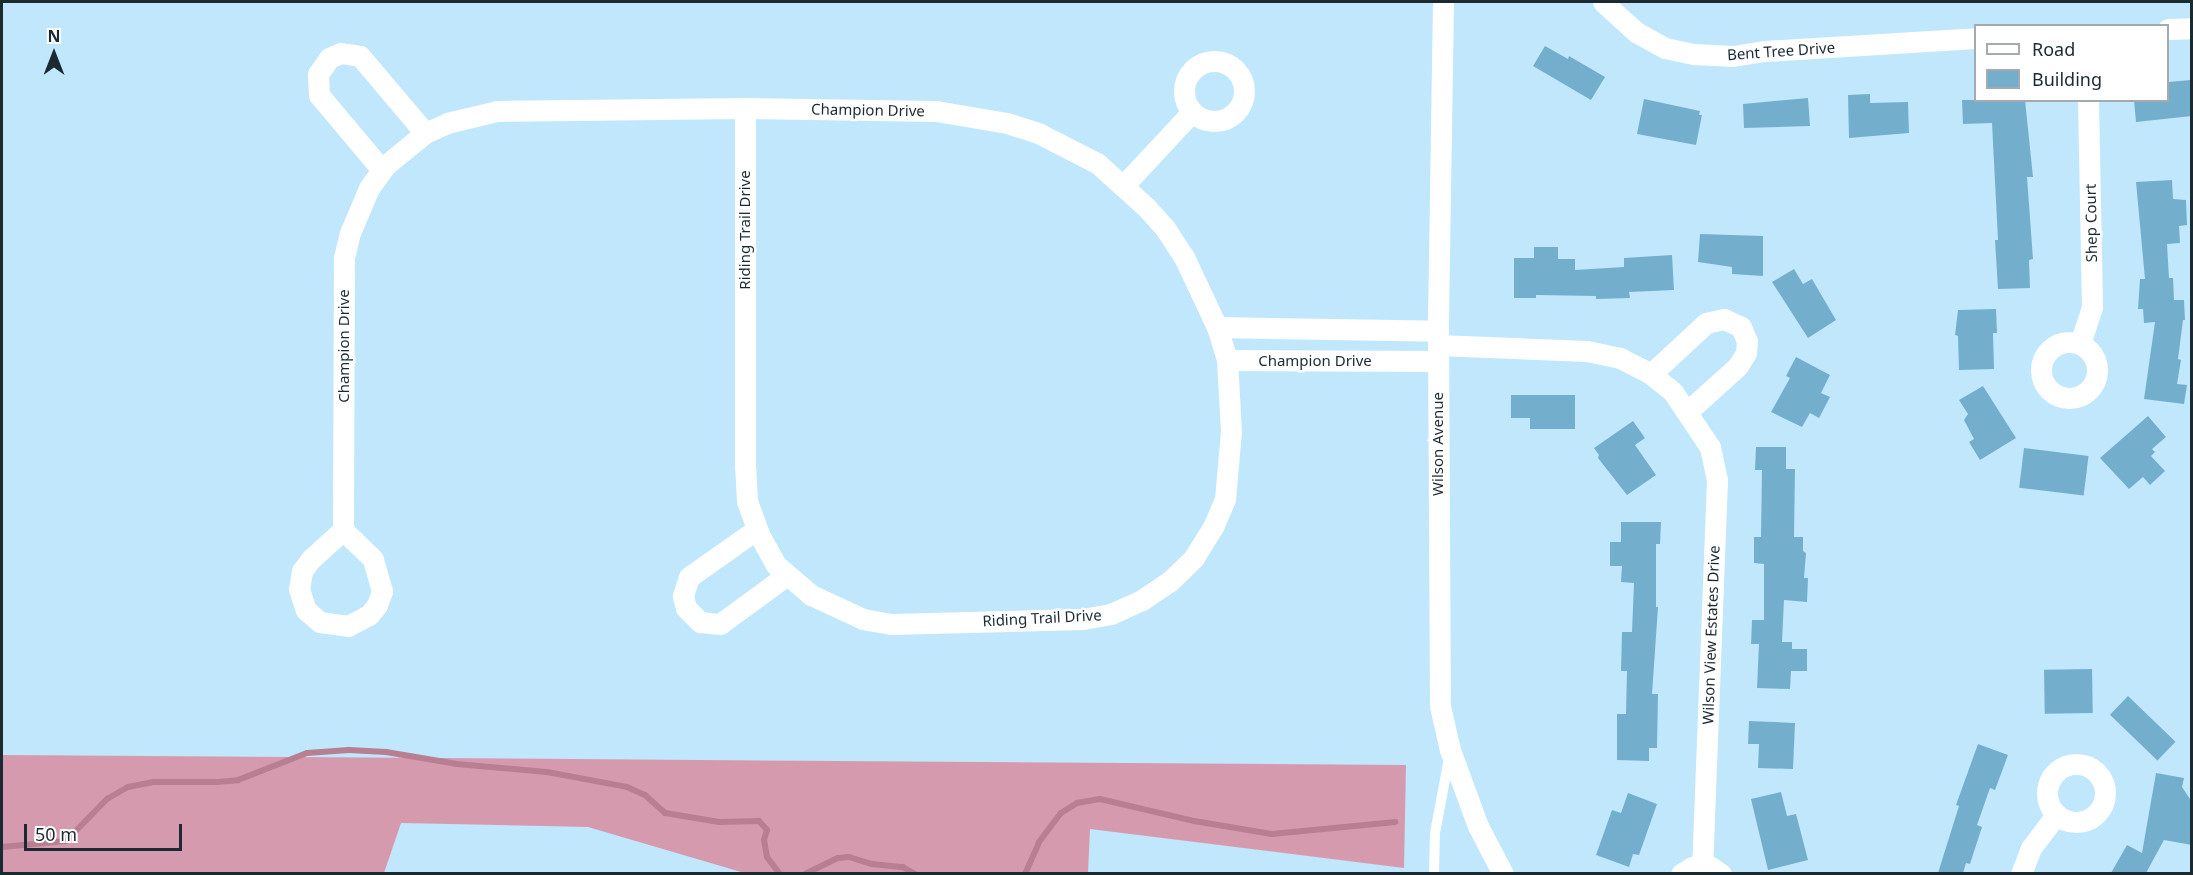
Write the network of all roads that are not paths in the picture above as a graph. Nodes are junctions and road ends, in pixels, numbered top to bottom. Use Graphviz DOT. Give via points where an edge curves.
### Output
graph roads {
  1 [pos="1443,2"];
  2 [pos="1603,2"];
  3 [pos="2192,28"];
  4 [pos="2169,29"];
  5 [pos="1974,38"];
  6 [pos="2088,102"];
  7 [pos="745,108"];
  8 [pos="1192,112"];
  9 [pos="425,133"];
  10 [pos="382,170"];
  11 [pos="1123,186"];
  12 [pos="1217,327"];
  13 [pos="2080,344"];
  14 [pos="1438,346"];
  15 [pos="1227,360"];
  16 [pos="1651,374"];
  17 [pos="1688,411"];
  18 [pos="757,529"];
  19 [pos="343,530"];
  20 [pos="787,575"];
  21 [pos="1450,750"];
  22 [pos="2056,815"];
  23 [pos="1711,869"];
  24 [pos="1434,873"];
  25 [pos="1503,873"];
  26 [pos="1681,873"];
  27 [pos="2021,873"];
  1 -- 14 [label="street, Wilson Avenue"];
  2 -- 5 [label="street, Bent Tree Drive" via="1636,32 1665,48 1694,54 1733,56"];
  3 -- 4 [label="street"];
  6 -- 13 [label="street, Shep Court" via="2092,307"];
  7 -- 9 [label="street, Champion Drive" via="497,111 447,123"];
  7 -- 11 [label="street, Champion Drive" via="936,111 985,118 1071,148 1097,163"];
  7 -- 18 [label="street, Riding Trail Drive" via="745,468 747,501"];
  8 -- 11 [label="street"];
  9 -- 10 [label="street, Champion Drive"];
  9 -- 10 [label="street" via="360,56 341,53 329,58 318,74 319,95"];
  10 -- 19 [label="street, Champion Drive" via="369,188 344,258"];
  11 -- 12 [label="street, Champion Drive" via="1146,207 1178,247"];
  12 -- 14 [label="street, Champion Drive"];
  12 -- 15 [label="street, Champion Drive"];
  14 -- 15 [label="street, Champion Drive"];
  14 -- 16 [label="street, Wilson View Estates Drive" via="1587,351 1620,358"];
  14 -- 21 [label="street, Wilson Avenue" via="1440,706"];
  15 -- 20 [label="street, Riding Trail Drive" via="1232,431 1225,499 1194,558 1142,600 1111,614 1083,619 891,624 863,619 811,596"];
  16 -- 17 [label="street, Wilson View Estates Drive"];
  16 -- 17 [label="street" via="1706,323 1724,319 1741,327 1747,341 1746,353 1738,366"];
  17 -- 23 [label="street, Wilson View Estates Drive" via="1710,447 1717,480"];
  18 -- 20 [label="street, Riding Trail Drive" via="776,565"];
  18 -- 20 [label="street" via="690,577 683,596 686,608 700,622 720,624"];
  19 -- 19 [label="street" via="302,571 299,589 306,610 320,622 348,626 377,605 382,591 373,559"];
  21 -- 24 [label="lane" via="1435,833"];
  21 -- 25 [label="street, Wilson Avenue" via="1478,826"];
  22 -- 27 [label="street" via="2031,848"];
  23 -- 26 [label="street, Wilson View Estates Drive" via="1692,867"];
}
